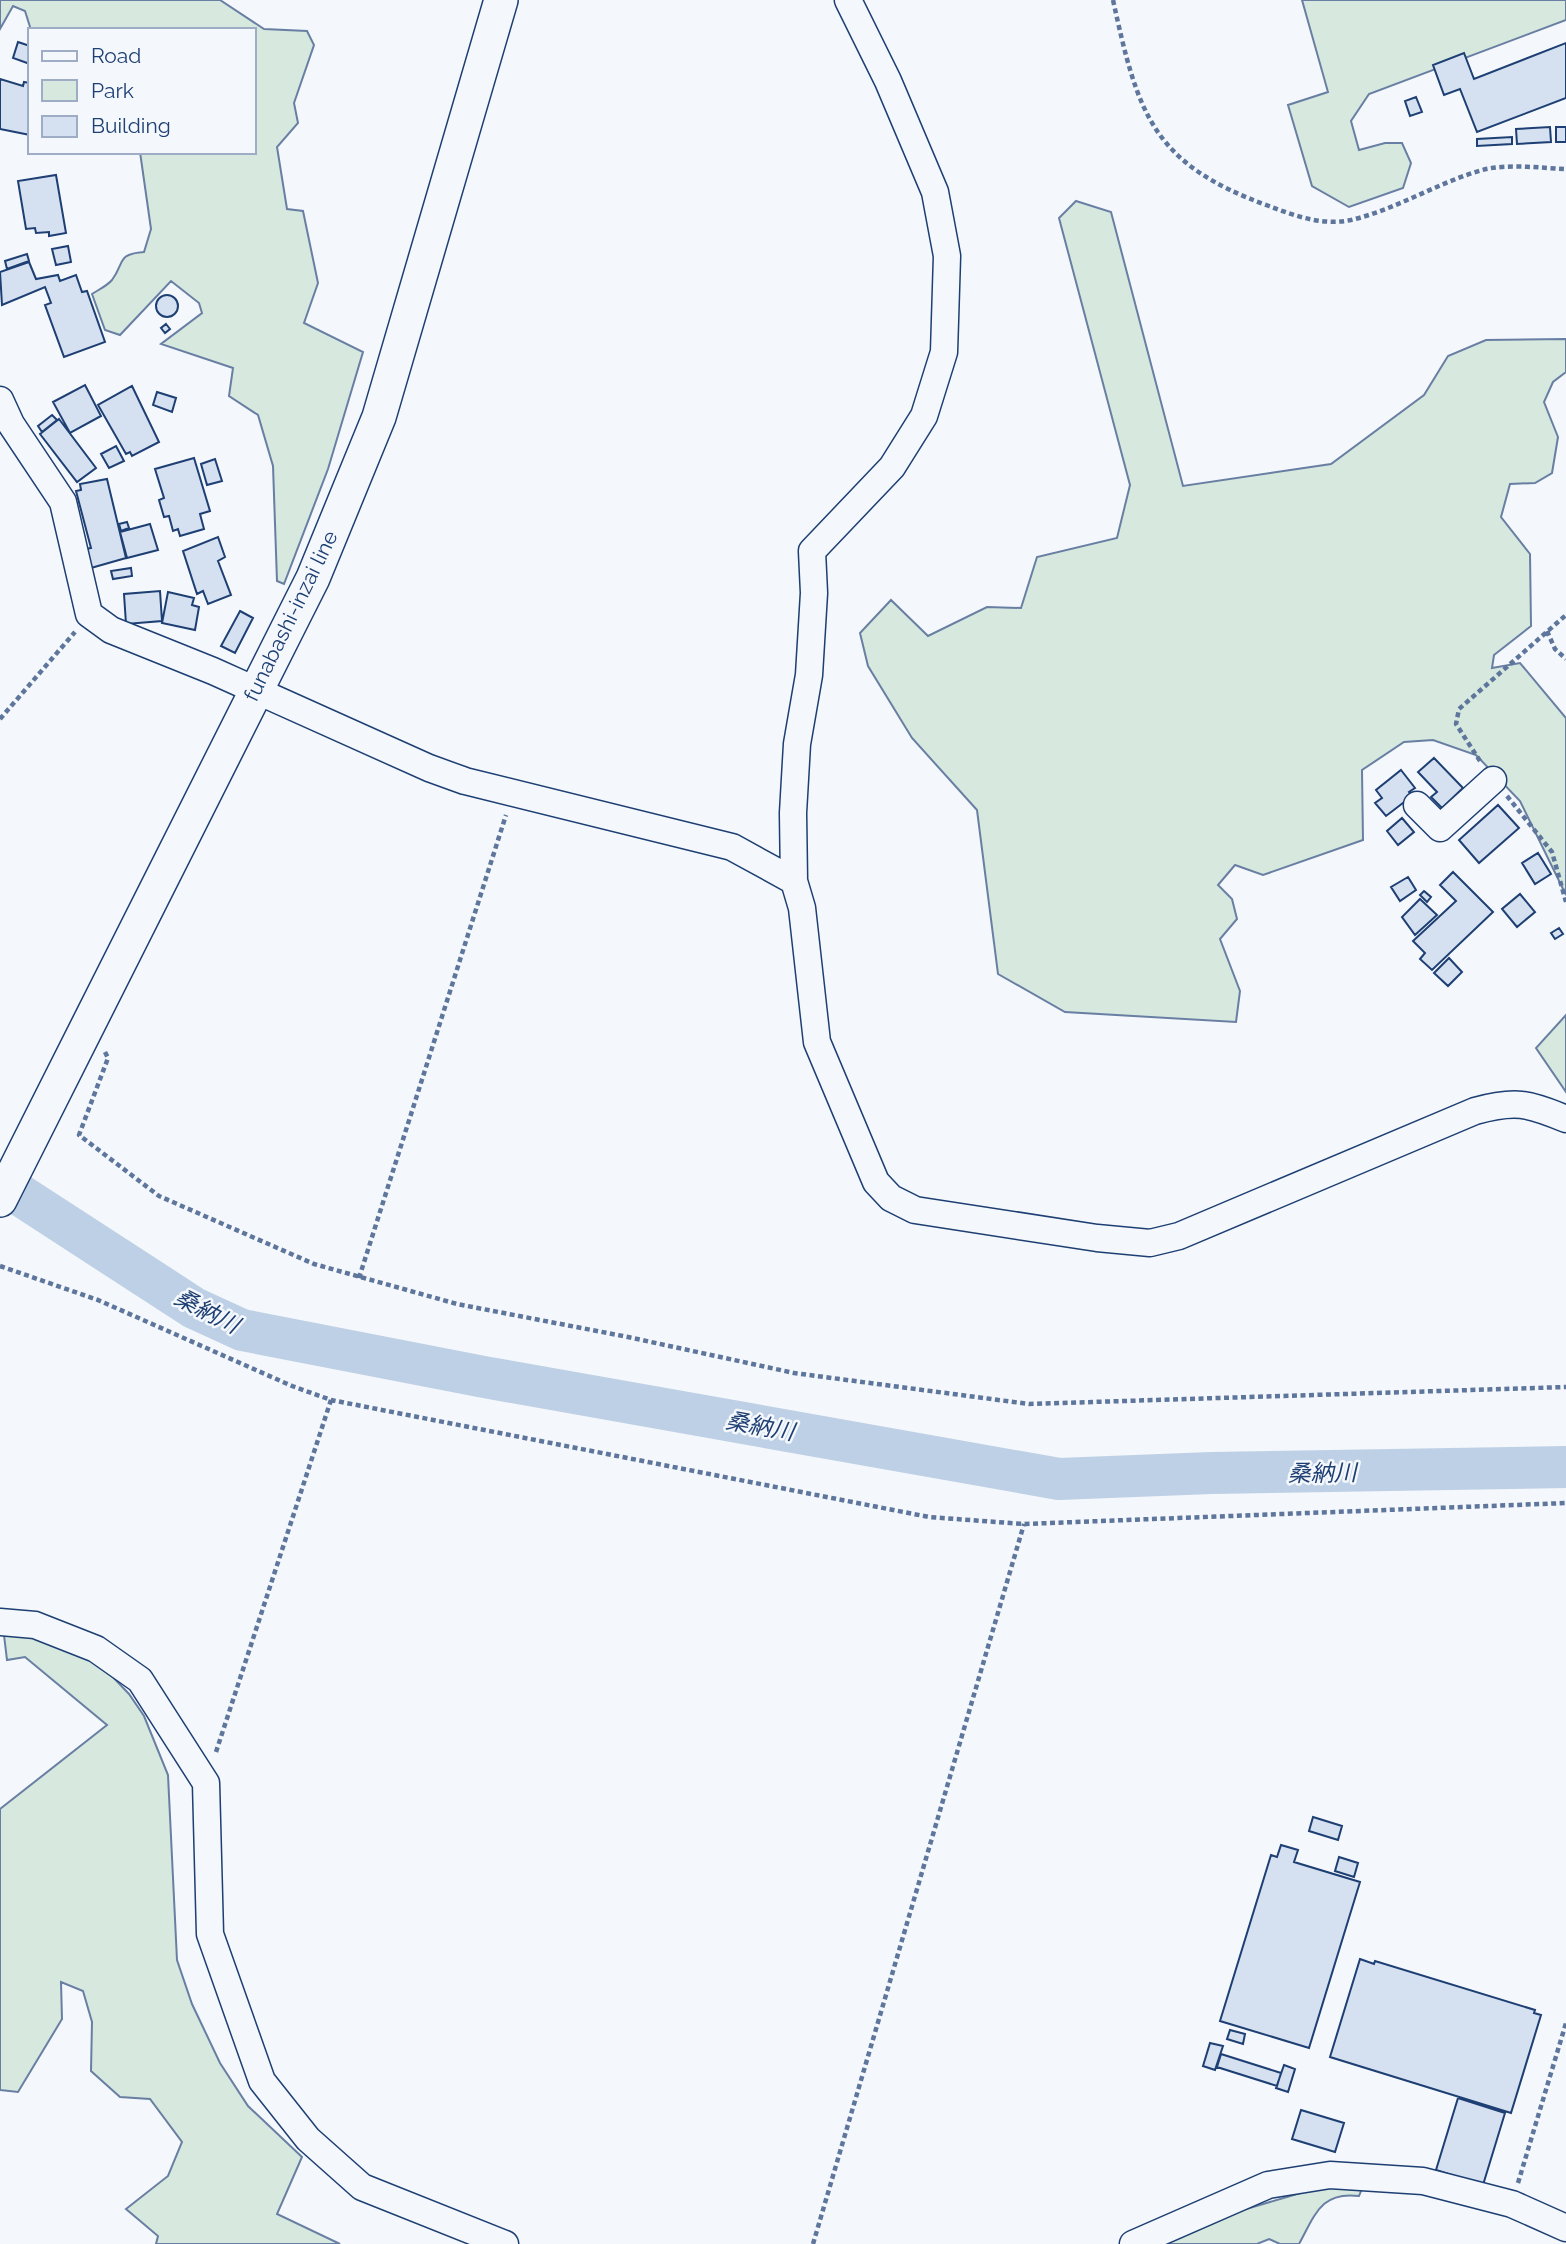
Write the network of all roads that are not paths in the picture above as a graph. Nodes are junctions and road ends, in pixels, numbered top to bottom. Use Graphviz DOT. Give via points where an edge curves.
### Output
graph roads {
  1 [pos="501,0"];
  2 [pos="848,0"];
  3 [pos="0,400"];
  4 [pos="254,691"];
  5 [pos="1493,780"];
  6 [pos="1417,805"];
  7 [pos="794,881"];
  8 [pos="1566,1119"];
  9 [pos="0,1200"];
  10 [pos="0,1622"];
  11 [pos="1566,2228"];
  12 [pos="505,2244"];
  13 [pos="1133,2244"];
  1 -- 4 [label="main road, funabashi-inzai line" via="379,417 313,578"];
  2 -- 7 [label="street" via="935,192 947,256 944,352 924,416 892,467 811,551 814,593 809,675 797,744"];
  3 -- 4 [label="street" via="63,502 89,614 111,630"];
  4 -- 7 [label="street" via="465,781 732,848"];
  4 -- 9 [label="main road, funabashi-inzai line"];
  5 -- 6 [label="street" via="1440,828"];
  7 -- 8 [label="street" via="802,908 817,1042 876,1182 891,1198 915,1210 1150,1243 1179,1236 1475,1111 1507,1102 1538,1107"];
  10 -- 12 [label="street" via="35,1625 96,1649 140,1680 206,1783 210,1934 262,2081 308,2139 362,2187"];
  11 -- 13 [label="street" via="1512,2204 1423,2181 1330,2175 1268,2185"];
}
